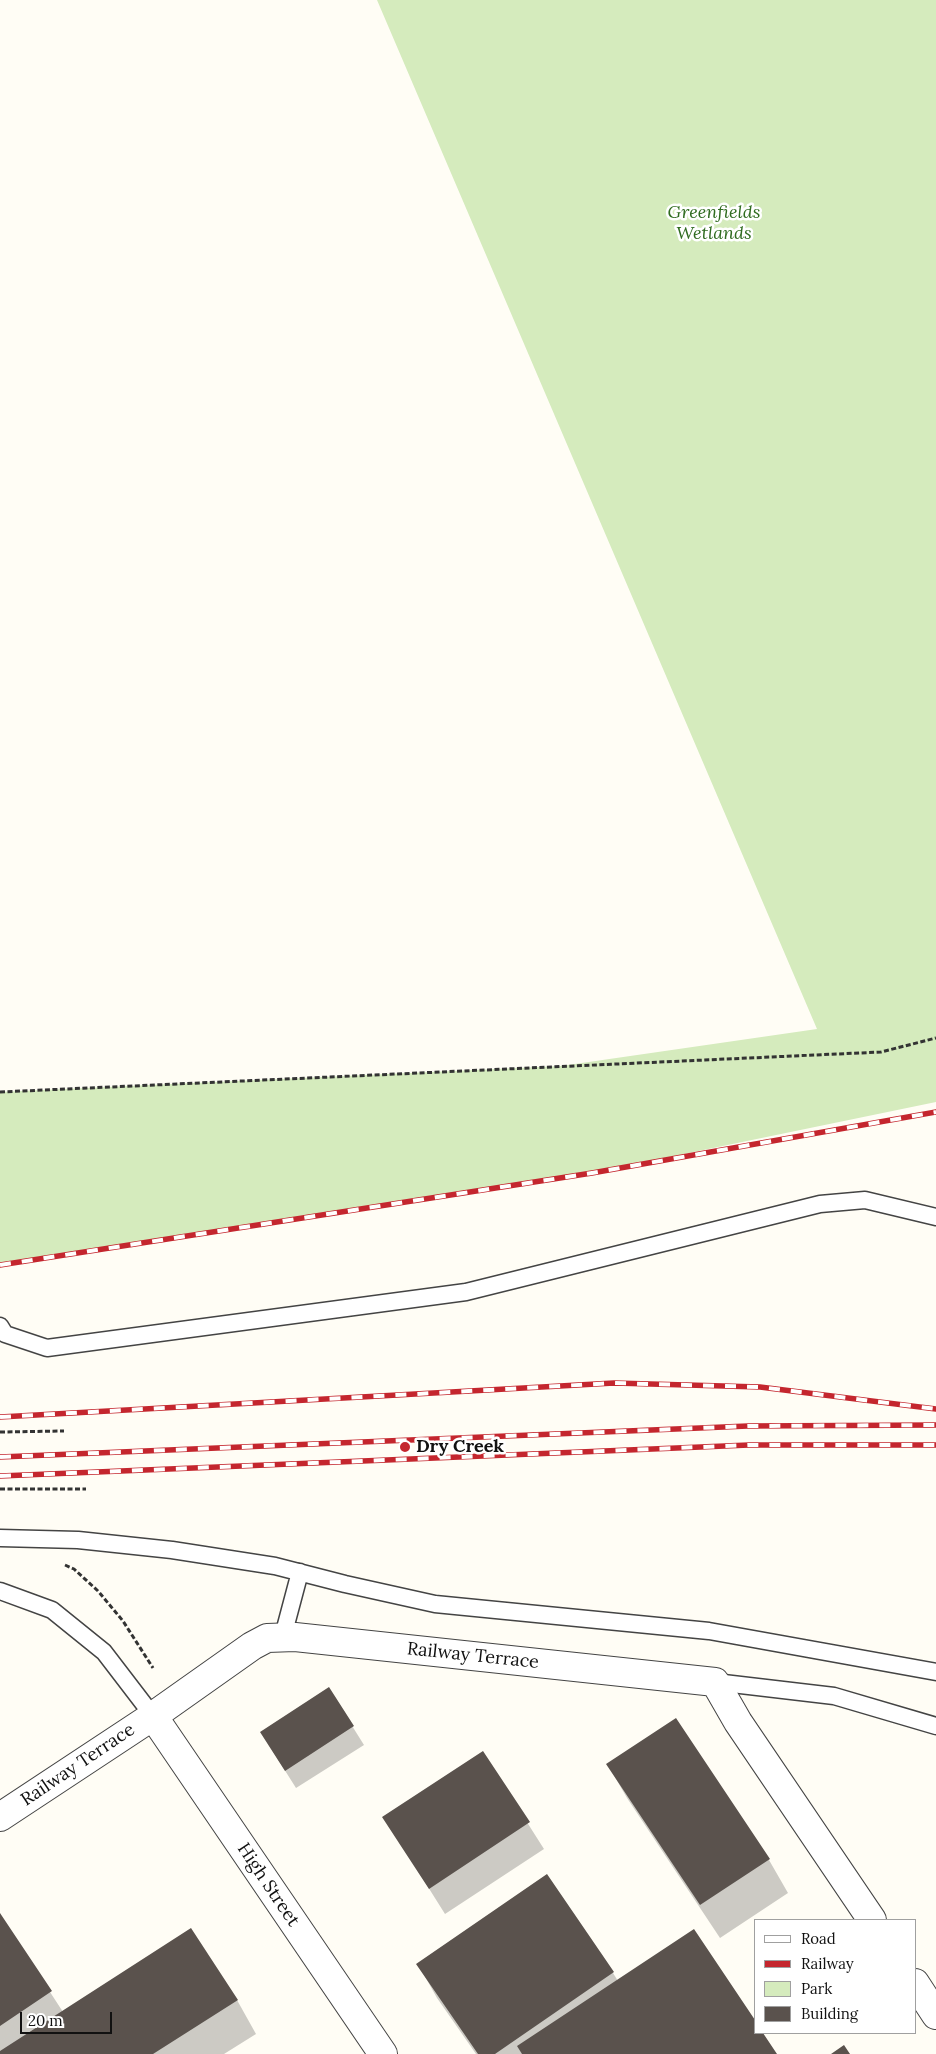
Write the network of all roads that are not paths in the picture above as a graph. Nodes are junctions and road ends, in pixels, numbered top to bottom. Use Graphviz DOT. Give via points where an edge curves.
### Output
graph roads {
  1 [pos="936,1217"];
  2 [pos="0,1326"];
  3 [pos="0,1538"];
  4 [pos="300,1572"];
  5 [pos="0,1592"];
  6 [pos="283,1636"];
  7 [pos="936,1672"];
  8 [pos="715,1682"];
  9 [pos="153,1716"];
  10 [pos="936,1726"];
  11 [pos="0,1817"];
  12 [pos="871,1919"];
  13 [pos="916,1985"];
  14 [pos="936,2015"];
  15 [pos="383,2054"];
  1 -- 2 [label="lane" via="864,1200 820,1204 466,1292 47,1348 5,1334"];
  3 -- 4 [label="lane" via="78,1540 172,1550"];
  4 -- 6 [label="lane"];
  4 -- 7 [label="lane" via="435,1604 709,1632"];
  5 -- 9 [label="lane" via="52,1610 104,1652"];
  6 -- 8 [label="street, Railway Terrace"];
  6 -- 9 [label="street, Railway Terrace" via="267,1638 252,1646"];
  8 -- 10 [label="lane" via="834,1696"];
  8 -- 12 [label="street" via="738,1722"];
  9 -- 11 [label="street, Railway Terrace"];
  9 -- 15 [label="street, High Street"];
  13 -- 14 [label="street"];
}
